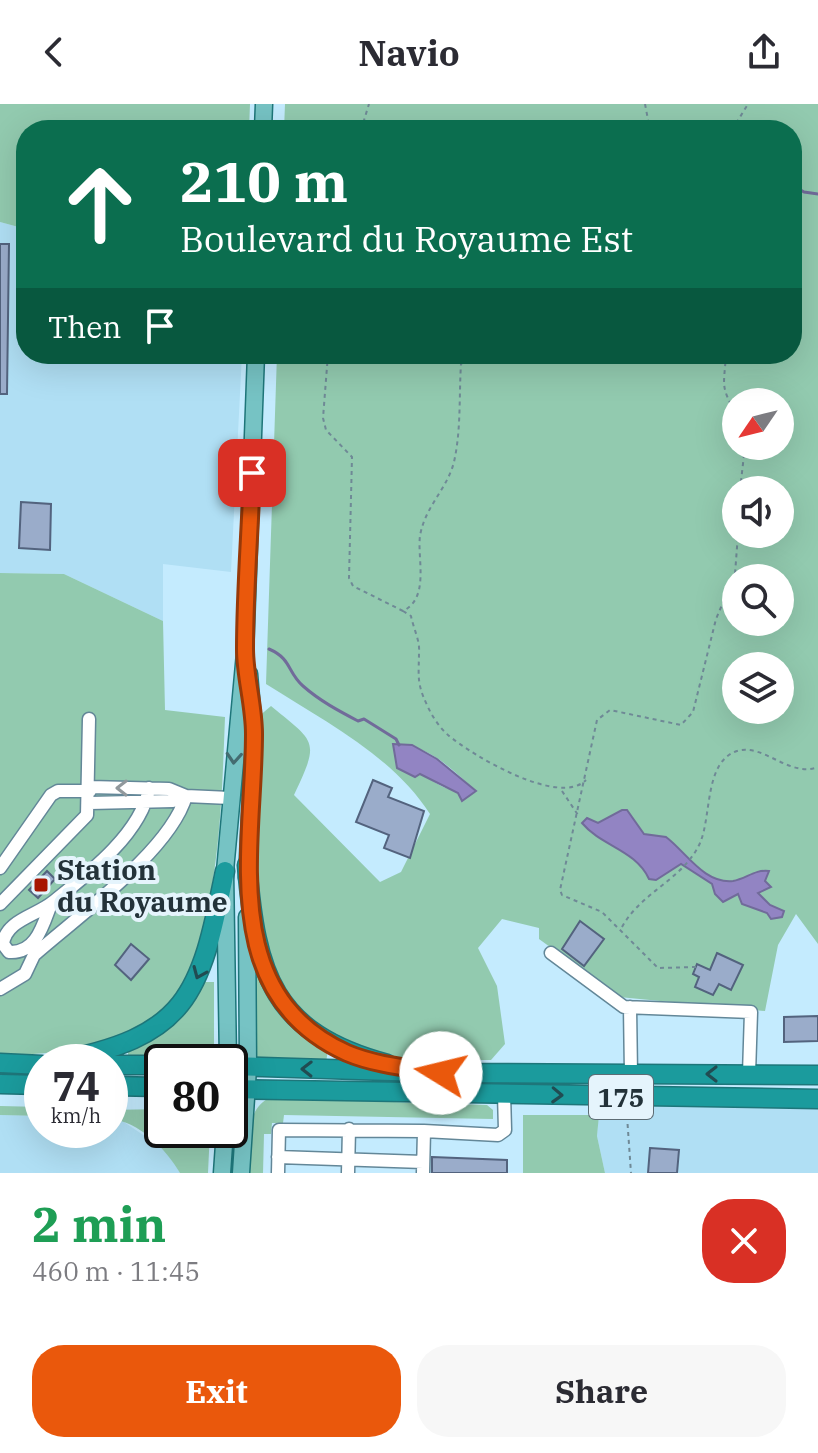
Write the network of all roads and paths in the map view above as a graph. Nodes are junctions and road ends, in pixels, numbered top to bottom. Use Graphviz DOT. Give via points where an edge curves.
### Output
graph roads {
  1 [pos="256,364"];
  2 [pos="327,364"];
  3 [pos="461,364"];
  4 [pos="725,364"];
  5 [pos="722,388"];
  6 [pos="737,548"];
  7 [pos="403,611"];
  8 [pos="245,653"];
  9 [pos="89,719"];
  10 [pos="818,767"];
  11 [pos="587,779"];
  12 [pos="149,788"];
  13 [pos="561,790"];
  14 [pos="90,794"];
  15 [pos="186,796"];
  16 [pos="230,798"];
  17 [pos="147,802"];
  18 [pos="578,815"];
  19 [pos="247,865"];
  20 [pos="0,868"];
  21 [pos="225,871"];
  22 [pos="0,904"];
  23 [pos="51,904"];
  24 [pos="11,926"];
  25 [pos="621,929"];
  26 [pos="0,934"];
  27 [pos="551,953"];
  28 [pos="696,967"];
  29 [pos="0,989"];
  30 [pos="630,1007"];
  31 [pos="122,1044"];
  32 [pos="234,1044"];
  33 [pos="236,1044"];
  34 [pos="0,1063"];
  35 [pos="24,1064"];
  36 [pos="248,1066"];
  37 [pos="441,1073"];
  38 [pos="631,1074"];
  39 [pos="749,1074"];
  40 [pos="818,1075"];
  41 [pos="0,1084"];
  42 [pos="24,1085"];
  43 [pos="248,1089"];
  44 [pos="504,1094"];
  45 [pos="630,1097"];
  46 [pos="818,1099"];
  47 [pos="627,1116"];
  48 [pos="349,1129"];
  49 [pos="424,1131"];
  50 [pos="224,1148"];
  51 [pos="240,1148"];
  52 [pos="278,1157"];
  53 [pos="348,1166"];
  54 [pos="423,1168"];
  55 [pos="222,1173"];
  56 [pos="241,1173"];
  57 [pos="278,1173"];
  58 [pos="631,1173"];
  1 -- 8 [label="main road"];
  2 -- 7 [label="path" via="326,430 352,457 349,578 353,586"];
  3 -- 7 [label="path" via="455,458 447,483 427,513 420,536 420,580 413,603"];
  4 -- 5 [label="path"];
  6 -- 11 [label="path" via="735,574 716,619 693,712 681,725 619,711 602,715 594,728"];
  7 -- 13 [label="path" via="411,616 420,650 418,684 443,729 508,773"];
  8 -- 16 [label="main road, one-way"];
  8 -- 19 [label="main road" via="254,733"];
  9 -- 14 [label="lane"];
  10 -- 25 [label="path" via="795,769 746,749 721,762 714,774 708,824 695,853 638,905"];
  11 -- 13 [label="path"];
  11 -- 18 [label="path"];
  12 -- 14 [label="lane, one-way"];
  12 -- 15 [label="lane"];
  12 -- 17 [label="lane"];
  13 -- 18 [label="path"];
  14 -- 17 [label="lane"];
  14 -- 20 [label="lane" via="51,795"];
  14 -- 22 [label="lane" via="80,826"];
  15 -- 16 [label="lane"];
  15 -- 17 [label="lane"];
  15 -- 29 [label="lane" via="181,813 160,841 34,955 25,974"];
  16 -- 21 [label="main road"];
  17 -- 23 [label="lane" via="128,834"];
  18 -- 25 [label="path" via="560,890 602,912"];
  19 -- 33 [label="main road"];
  19 -- 37 [label="highway" via="252,931 264,971 290,1010 317,1037 349,1054"];
  21 -- 31 [label="highway, one-way" via="203,969 175,1013"];
  21 -- 32 [label="main road"];
  23 -- 24 [label="lane"];
  23 -- 24 [label="lane" via="27,949 9,952 3,944"];
  24 -- 26 [label="lane"];
  25 -- 28 [label="path" via="658,968"];
  27 -- 30 [label="lane"];
  30 -- 38 [label="lane"];
  30 -- 39 [label="lane" via="751,1012"];
  34 -- 35 [label="highway"];
  37 -- 36 [label="highway, 175, one-way"];
  37 -- 38 [label="highway, 175"];
  39 -- 38 [label="highway, 175, one-way"];
  38 -- 45 [label="highway"];
  39 -- 40 [label="highway, 175"];
  41 -- 42 [label="highway"];
  43 -- 44 [label="highway, 175"];
  44 -- 45 [label="highway, 175, one-way"];
  44 -- 49 [label="lane" via="505,1130 498,1135"];
  45 -- 46 [label="highway, 175"];
  47 -- 58 [label="path"];
  48 -- 49 [label="lane"];
  48 -- 52 [label="lane" via="279,1130"];
  48 -- 53 [label="lane"];
  49 -- 54 [label="lane"];
  50 -- 55 [label="main road"];
  51 -- 56 [label="main road"];
  52 -- 53 [label="lane"];
  52 -- 57 [label="lane"];
  53 -- 54 [label="lane"];
}
